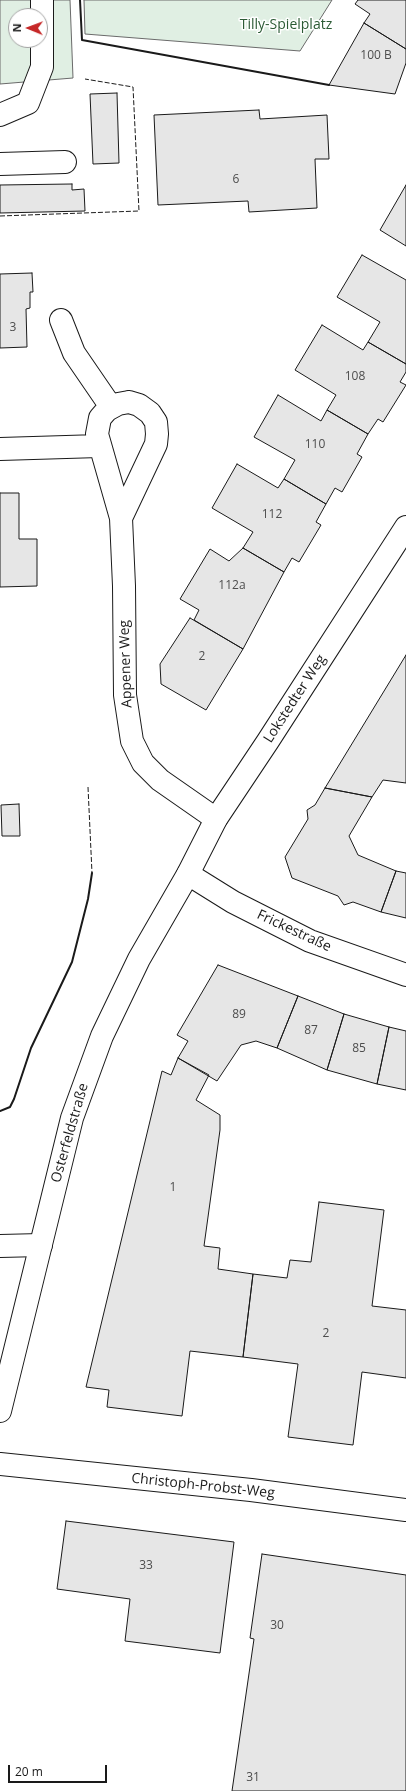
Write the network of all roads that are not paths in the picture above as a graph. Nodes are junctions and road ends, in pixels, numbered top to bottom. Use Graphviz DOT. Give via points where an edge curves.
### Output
graph roads {
  1 [pos="42,0"];
  2 [pos="0,115"];
  3 [pos="65,162"];
  4 [pos="0,164"];
  5 [pos="61,320"];
  6 [pos="111,407"];
  7 [pos="99,446"];
  8 [pos="0,449"];
  9 [pos="121,518"];
  10 [pos="406,527"];
  11 [pos="216,819"];
  12 [pos="188,874"];
  13 [pos="406,975"];
  14 [pos="41,1244"];
  15 [pos="0,1246"];
  16 [pos="0,1411"];
  17 [pos="0,1464"];
  18 [pos="406,1510"];
  1 -- 2 [label="street" via="42,67 28,103"];
  3 -- 4 [label="street"];
  5 -- 6 [label="street" via="74,353"];
  6 -- 7 [label="street, Appener Weg" via="100,418 98,424"];
  6 -- 9 [label="street, Appener Weg" via="129,402 139,405 150,413 156,422 156,444"];
  7 -- 8 [label="street"];
  7 -- 9 [label="street, Appener Weg"];
  9 -- 11 [label="street, Appener Weg" via="125,695 132,741 143,763 160,780"];
  10 -- 11 [label="street, Lokstedter Weg"];
  11 -- 12 [label="street, Lokstedter Weg"];
  12 -- 13 [label="street, Frickestraße" via="233,902 310,941"];
  12 -- 14 [label="street, Osterfeldstraße" via="139,959 102,1036 72,1118"];
  14 -- 15 [label="street"];
  14 -- 16 [label="street, Osterfeldstraße"];
  17 -- 18 [label="street, Christoph-Probst-Weg" via="251,1490"];
}
